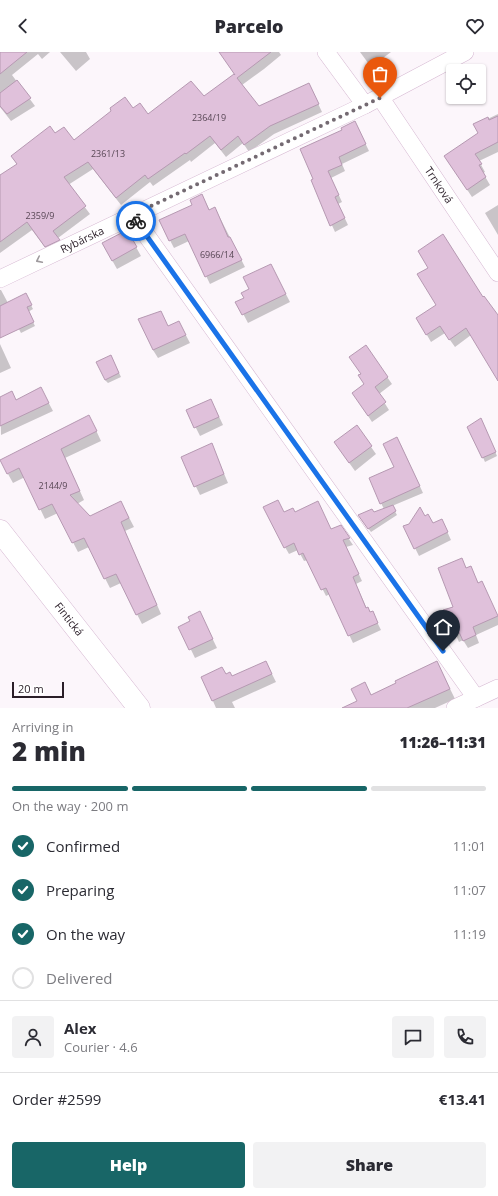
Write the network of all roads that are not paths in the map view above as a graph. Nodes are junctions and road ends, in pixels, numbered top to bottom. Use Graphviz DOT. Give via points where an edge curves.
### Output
graph roads {
  1 [pos="326,52"];
  2 [pos="465,52"];
  3 [pos="373,101"];
  4 [pos="132,215"];
  5 [pos="498,273"];
  6 [pos="0,279"];
  7 [pos="0,531"];
  8 [pos="498,688"];
  9 [pos="476,698"];
  10 [pos="139,708"];
  11 [pos="455,708"];
  1 -- 3 [label="street, Trnková"];
  2 -- 3 [label="street, Rybárska"];
  3 -- 4 [label="street, Rybárska"];
  3 -- 5 [label="street, Trnková"];
  4 -- 6 [label="street, Rybárska, one-way"];
  4 -- 9 [label="street"];
  7 -- 10 [label="street, Fintická"];
  8 -- 9 [label="street"];
  9 -- 11 [label="street"];
}
